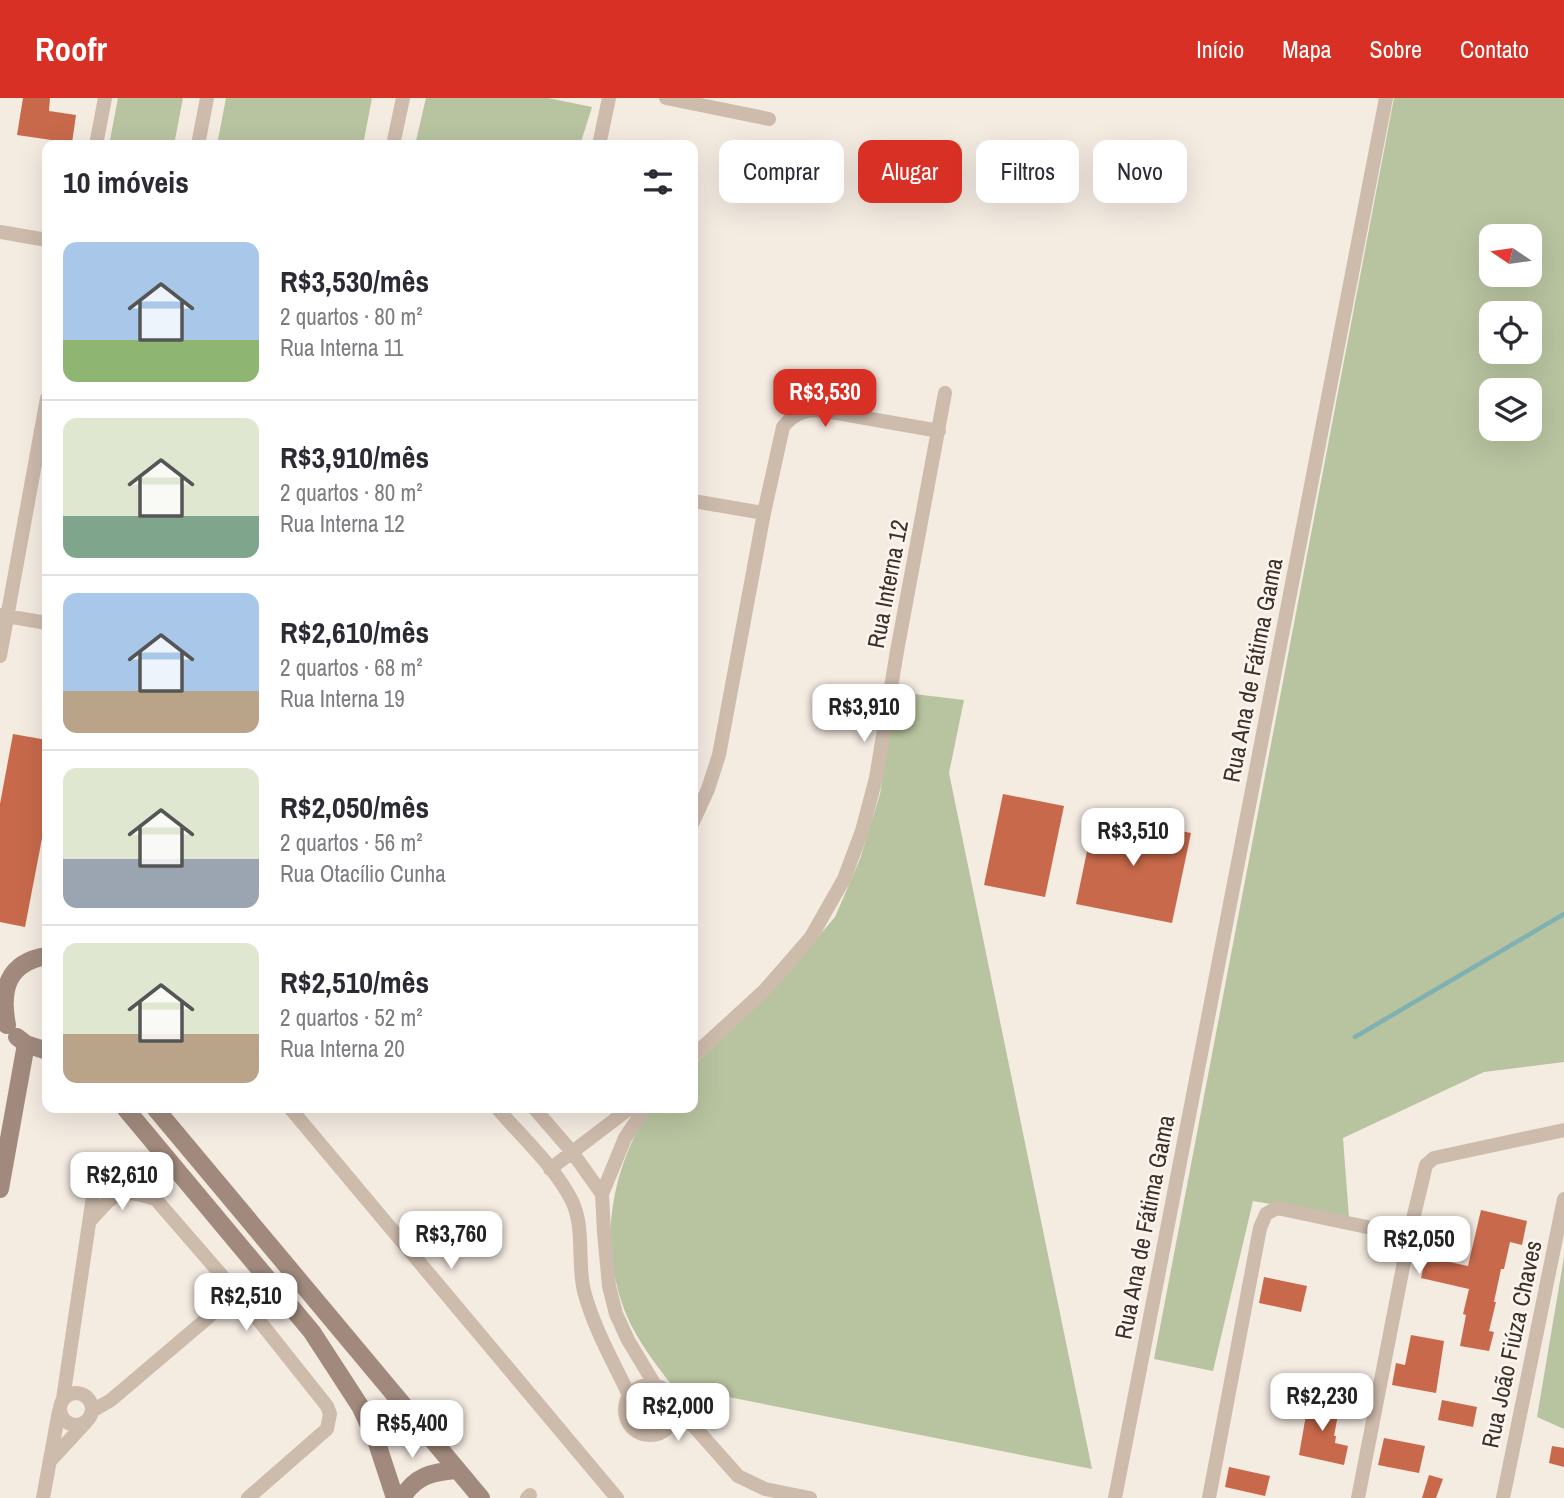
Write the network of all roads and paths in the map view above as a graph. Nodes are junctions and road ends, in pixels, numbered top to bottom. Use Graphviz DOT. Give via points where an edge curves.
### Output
graph roads {
  1 [pos="105,98"];
  2 [pos="207,98"];
  3 [pos="403,98"];
  4 [pos="609,98"];
  5 [pos="666,98"];
  6 [pos="1386,98"];
  7 [pos="769,120"];
  8 [pos="97,140"];
  9 [pos="199,140"];
  10 [pos="394,140"];
  11 [pos="600,140"];
  12 [pos="0,232"];
  13 [pos="42,239"];
  14 [pos="946,393"];
  15 [pos="42,423"];
  16 [pos="939,431"];
  17 [pos="698,502"];
  18 [pos="764,513"];
  19 [pos="3,616"];
  20 [pos="42,622"];
  21 [pos="0,656"];
  22 [pos="698,810"];
  23 [pos="42,956"];
  24 [pos="5,975"];
  25 [pos="4,1022"];
  26 [pos="26,1044"];
  27 [pos="42,1049"];
  28 [pos="698,1051"];
  29 [pos="129,1113"];
  30 [pos="159,1113"];
  31 [pos="294,1113"];
  32 [pos="501,1113"];
  33 [pos="538,1113"];
  34 [pos="623,1113"];
  35 [pos="642,1113"];
  36 [pos="1562,1131"];
  37 [pos="572,1152"];
  38 [pos="550,1169"];
  39 [pos="0,1189"];
  40 [pos="602,1194"];
  41 [pos="1564,1199"];
  42 [pos="156,1200"];
  43 [pos="89,1222"];
  44 [pos="1409,1236"];
  45 [pos="237,1293"];
  46 [pos="66,1367"];
  47 [pos="655,1385"];
  48 [pos="629,1395"];
  49 [pos="61,1405"];
  50 [pos="676,1405"];
  51 [pos="86,1406"];
  52 [pos="49,1462"];
  53 [pos="456,1469"];
  54 [pos="43,1498"];
  55 [pos="248,1498"];
  56 [pos="395,1498"];
  57 [pos="402,1498"];
  58 [pos="481,1498"];
  59 [pos="617,1498"];
  60 [pos="810,1498"];
  61 [pos="1115,1498"];
  62 [pos="1209,1498"];
  63 [pos="1358,1498"];
  64 [pos="1503,1498"];
  1 -- 8 [label="street"];
  2 -- 9 [label="street"];
  3 -- 10 [label="street"];
  4 -- 11 [label="street"];
  5 -- 7 [label="street"];
  6 -- 61 [label="street, Rua Ana de Fátima Gama"];
  12 -- 13 [label="street"];
  14 -- 16 [label="street, Rua Interna 12"];
  15 -- 19 [label="street"];
  16 -- 18 [label="street" via="804,410 783,428"];
  16 -- 28 [label="street, Rua Interna 12" via="876,778 845,878 811,937 764,991"];
  17 -- 18 [label="street"];
  18 -- 22 [label="street" via="719,755"];
  19 -- 20 [label="street"];
  19 -- 21 [label="street"];
  23 -- 24 [label="main road"];
  24 -- 25 [label="main road"];
  25 -- 26 [label="main road"];
  26 -- 27 [label="main road"];
  26 -- 39 [label="main road"];
  29 -- 56 [label="main road" via="312,1332 360,1406"];
  30 -- 53 [label="main road"];
  31 -- 59 [label="street"];
  32 -- 38 [label="street"];
  33 -- 37 [label="street"];
  34 -- 37 [label="street"];
  35 -- 40 [label="street" via="625,1138"];
  36 -- 44 [label="street" via="1430,1160 1423,1172"];
  37 -- 38 [label="street"];
  37 -- 40 [label="street"];
  38 -- 48 [label="street" via="577,1215 584,1290 598,1334"];
  40 -- 47 [label="street" via="609,1286 616,1314"];
  41 -- 64 [label="street, Rua João Fiúza Chaves"];
  42 -- 43 [label="street" via="119,1193"];
  42 -- 43 [label="street" via="126,1166 110,1162 96,1176"];
  42 -- 45 [label="street"];
  43 -- 46 [label="street"];
  44 -- 62 [label="street" via="1277,1208 1266,1214"];
  44 -- 63 [label="street"];
  45 -- 51 [label="street" via="111,1400"];
  45 -- 55 [label="street" via="330,1414 327,1429"];
  46 -- 49 [label="street"];
  46 -- 51 [label="street"];
  47 -- 48 [label="street" via="640,1386"];
  47 -- 50 [label="street" via="668,1392"];
  48 -- 50 [label="street" via="626,1418 631,1427 650,1436 670,1427"];
  49 -- 51 [label="street" via="69,1394"];
  49 -- 51 [label="street" via="61,1417 69,1425 81,1425"];
  49 -- 52 [label="street"];
  50 -- 60 [label="street" via="737,1476 765,1489"];
  51 -- 52 [label="street"];
  52 -- 54 [label="street"];
  53 -- 57 [label="main road" via="423,1476"];
  53 -- 58 [label="main road"];
}
